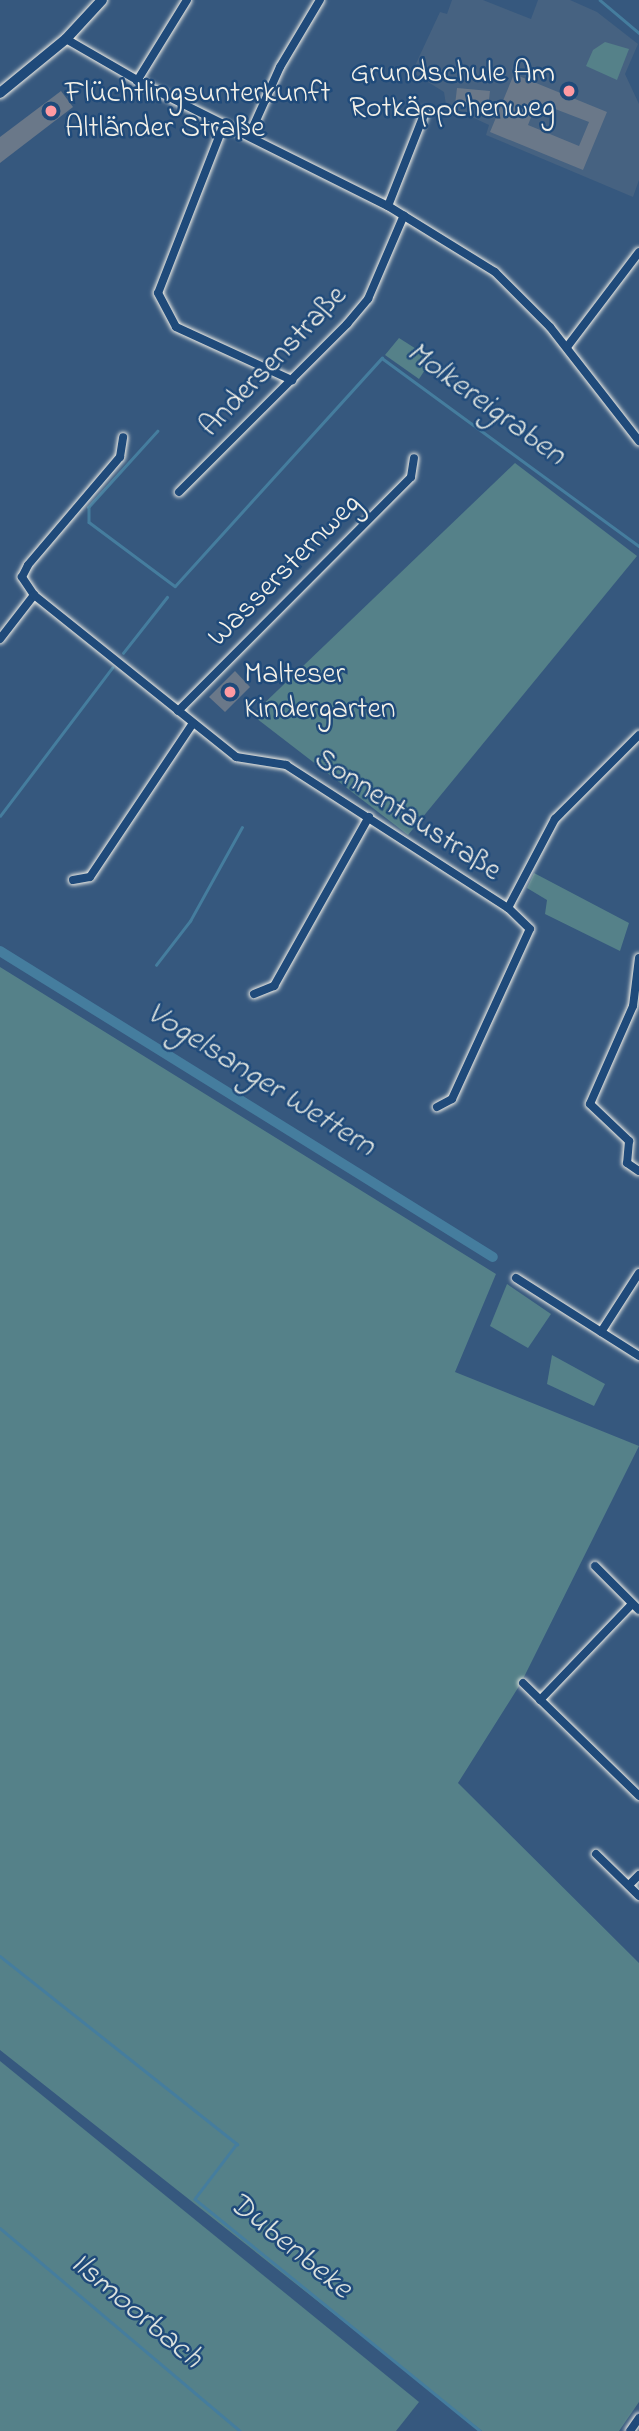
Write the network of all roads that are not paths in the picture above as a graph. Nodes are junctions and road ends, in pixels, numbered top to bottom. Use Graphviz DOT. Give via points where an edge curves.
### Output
graph roads {
  1 [pos="102,0"];
  2 [pos="187,0"];
  3 [pos="320,0"];
  4 [pos="66,39"];
  5 [pos="137,81"];
  6 [pos="0,93"];
  7 [pos="425,112"];
  8 [pos="224,124"];
  9 [pos="249,136"];
  10 [pos="388,206"];
  11 [pos="404,215"];
  12 [pos="639,252"];
  13 [pos="567,347"];
  14 [pos="292,380"];
  15 [pos="123,437"];
  16 [pos="639,441"];
  17 [pos="414,458"];
  18 [pos="179,492"];
  19 [pos="34,595"];
  20 [pos="0,639"];
  21 [pos="178,711"];
  22 [pos="193,723"];
  23 [pos="639,735"];
  24 [pos="369,817"];
  25 [pos="73,880"];
  26 [pos="508,908"];
  27 [pos="639,958"];
  28 [pos="254,994"];
  29 [pos="437,1107"];
  30 [pos="639,1171"];
  31 [pos="639,1273"];
  32 [pos="516,1279"];
  33 [pos="601,1332"];
  34 [pos="639,1356"];
  35 [pos="595,1566"];
  36 [pos="636,1607"];
  37 [pos="523,1683"];
  38 [pos="540,1700"];
  39 [pos="639,1796"];
  40 [pos="596,1854"];
  41 [pos="639,1875"];
  42 [pos="628,1885"];
  43 [pos="639,1896"];
  44 [pos="639,2418"];
  45 [pos="630,2431"];
  1 -- 4 [label="street"];
  2 -- 5 [label="street"];
  3 -- 9 [label="street" via="280,67"];
  4 -- 5 [label="street"];
  4 -- 6 [label="street"];
  5 -- 8 [label="street"];
  7 -- 10 [label="street"];
  8 -- 9 [label="street"];
  8 -- 14 [label="street" via="158,293 176,327"];
  9 -- 10 [label="street"];
  10 -- 11 [label="street"];
  11 -- 13 [label="street" via="495,272"];
  11 -- 14 [label="street, Andersenstraße" via="368,299"];
  12 -- 13 [label="street"];
  13 -- 16 [label="street"];
  14 -- 18 [label="street, Andersenstraße"];
  15 -- 19 [label="street" via="120,457 28,565 22,577"];
  17 -- 21 [label="street, Wassersternweg" via="411,477"];
  19 -- 20 [label="street"];
  19 -- 21 [label="street"];
  21 -- 22 [label="street"];
  22 -- 24 [label="street, Sonnentaustraße" via="232,753 286,765"];
  22 -- 25 [label="street" via="90,877"];
  23 -- 26 [label="street, Sonnentaustraße" via="555,819"];
  24 -- 26 [label="street, Sonnentaustraße" via="455,878"];
  24 -- 28 [label="street" via="274,986"];
  26 -- 29 [label="street" via="530,929 452,1099"];
  27 -- 30 [label="street" via="633,1006 590,1104 629,1141 627,1163"];
  31 -- 33 [label="street"];
  32 -- 33 [label="street"];
  33 -- 34 [label="street"];
  35 -- 36 [label="street"];
  36 -- 38 [label="street"];
  37 -- 38 [label="street"];
  38 -- 39 [label="street"];
  40 -- 42 [label="street"];
  41 -- 42 [label="street"];
  42 -- 43 [label="street"];
  44 -- 45 [label="street"];
}
